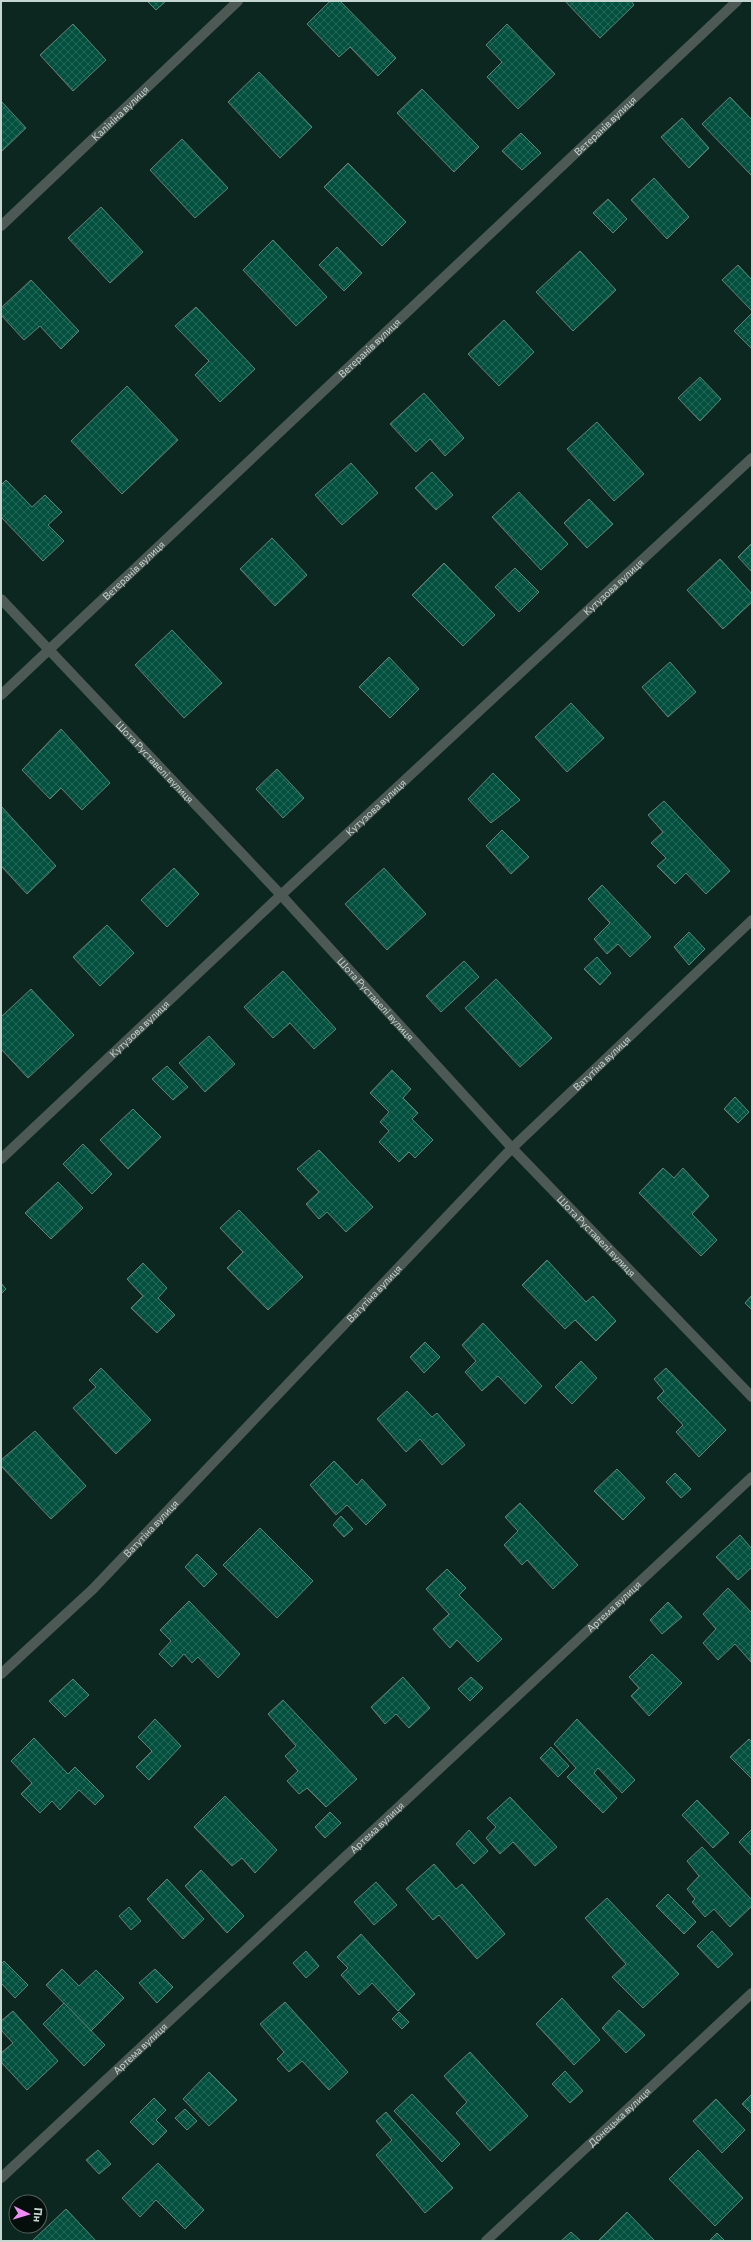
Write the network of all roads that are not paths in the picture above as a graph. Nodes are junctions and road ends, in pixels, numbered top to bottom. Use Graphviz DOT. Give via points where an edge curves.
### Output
graph roads {
  1 [pos="238,1"];
  2 [pos="738,1"];
  3 [pos="1,226"];
  4 [pos="752,458"];
  5 [pos="1,599"];
  6 [pos="48,649"];
  7 [pos="1,695"];
  8 [pos="281,895"];
  9 [pos="752,920"];
  10 [pos="512,1148"];
  11 [pos="1,1159"];
  12 [pos="752,1397"];
  13 [pos="752,1476"];
  14 [pos="1,1674"];
  15 [pos="752,1993"];
  16 [pos="1,2178"];
  17 [pos="486,2241"];
  1 -- 3 [label="street, Калініна вулиця"];
  2 -- 6 [label="street, Ветеранів вулиця"];
  4 -- 8 [label="street, Кутузова вулиця"];
  5 -- 6 [label="street, Шота Руставелі вулиця"];
  6 -- 7 [label="street, Ветеранів вулиця"];
  6 -- 8 [label="street, Шота Руставелі вулиця"];
  8 -- 10 [label="street, Шота Руставелі вулиця"];
  8 -- 11 [label="street, Кутузова вулиця"];
  9 -- 10 [label="street, Ватутіна вулиця"];
  10 -- 12 [label="street, Шота Руставелі вулиця"];
  10 -- 14 [label="street, Ватутіна вулиця" via="93,1589"];
  13 -- 16 [label="street, Артема вулиця"];
  15 -- 17 [label="street, Донецька вулиця"];
}
